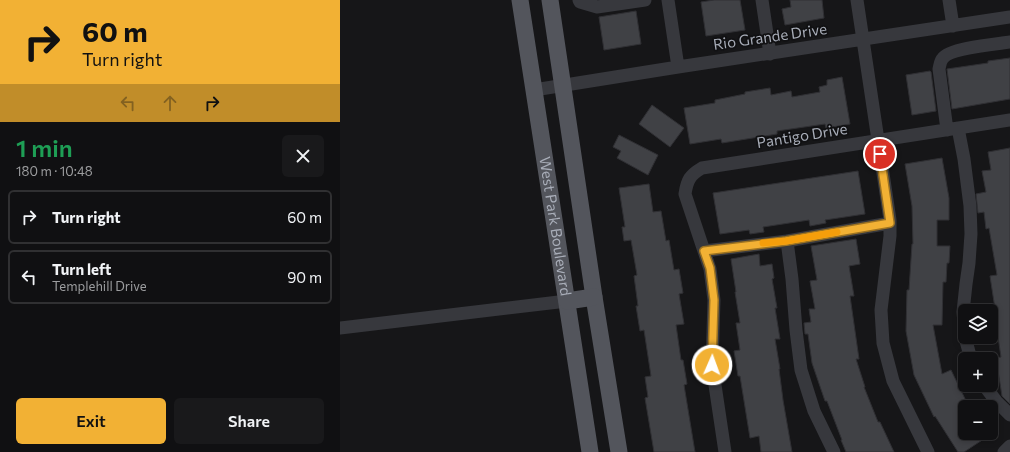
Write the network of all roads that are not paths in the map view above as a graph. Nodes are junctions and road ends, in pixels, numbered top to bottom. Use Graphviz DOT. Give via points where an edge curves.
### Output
graph roads {
  1 [pos="520,0"];
  2 [pos="550,0"];
  3 [pos="578,0"];
  4 [pos="645,0"];
  5 [pos="668,0"];
  6 [pos="762,0"];
  7 [pos="857,0"];
  8 [pos="949,0"];
  9 [pos="1010,17"];
  10 [pos="953,26"];
  11 [pos="864,40"];
  12 [pos="1010,42"];
  13 [pos="770,54"];
  14 [pos="678,67"];
  15 [pos="563,85"];
  16 [pos="534,90"];
  17 [pos="1010,120"];
  18 [pos="953,129"];
  19 [pos="878,140"];
  20 [pos="890,223"];
  21 [pos="786,241"];
  22 [pos="704,251"];
  23 [pos="594,297"];
  24 [pos="567,301"];
  25 [pos="964,304"];
  26 [pos="340,328"];
  27 [pos="989,392"];
  28 [pos="1010,415"];
  29 [pos="1010,446"];
  30 [pos="590,452"];
  31 [pos="619,452"];
  32 [pos="725,452"];
  33 [pos="834,452"];
  34 [pos="928,452"];
  35 [pos="1004,452"];
  1 -- 16 [label="main road, West Park Boulevard"];
  2 -- 15 [label="main road, West Park Boulevard"];
  3 -- 4 [label="street" via="597,7"];
  5 -- 14 [label="street"];
  6 -- 13 [label="street"];
  7 -- 11 [label="street"];
  8 -- 10 [label="street"];
  9 -- 10 [label="street, Rio Grande Drive"];
  10 -- 11 [label="street, Rio Grande Drive"];
  11 -- 13 [label="street, Rio Grande Drive"];
  11 -- 19 [label="street"];
  12 -- 18 [label="street" via="962,50 944,56 939,69"];
  13 -- 14 [label="street, Rio Grande Drive"];
  14 -- 15 [label="street, Rio Grande Drive"];
  15 -- 16 [label="street, Rio Grande Drive"];
  15 -- 23 [label="main road, West Park Boulevard"];
  16 -- 24 [label="main road, West Park Boulevard"];
  17 -- 18 [label="street, Pantigo Drive"];
  18 -- 19 [label="street, Pantigo Drive"];
  18 -- 25 [label="street" via="964,159 970,206 971,234"];
  19 -- 20 [label="street"];
  19 -- 22 [label="street, Pantigo Drive" via="702,168 695,172 689,178 686,194"];
  20 -- 21 [label="street"];
  20 -- 34 [label="street" via="881,310 883,343 893,381"];
  21 -- 22 [label="street"];
  21 -- 33 [label="street" via="801,370 814,411"];
  22 -- 32 [label="street" via="710,268 714,300 712,365"];
  23 -- 24 [label="main road"];
  23 -- 31 [label="main road, West Park Boulevard"];
  24 -- 26 [label="street"];
  24 -- 30 [label="main road, West Park Boulevard"];
  27 -- 28 [label="street"];
  29 -- 35 [label="street"];
}
